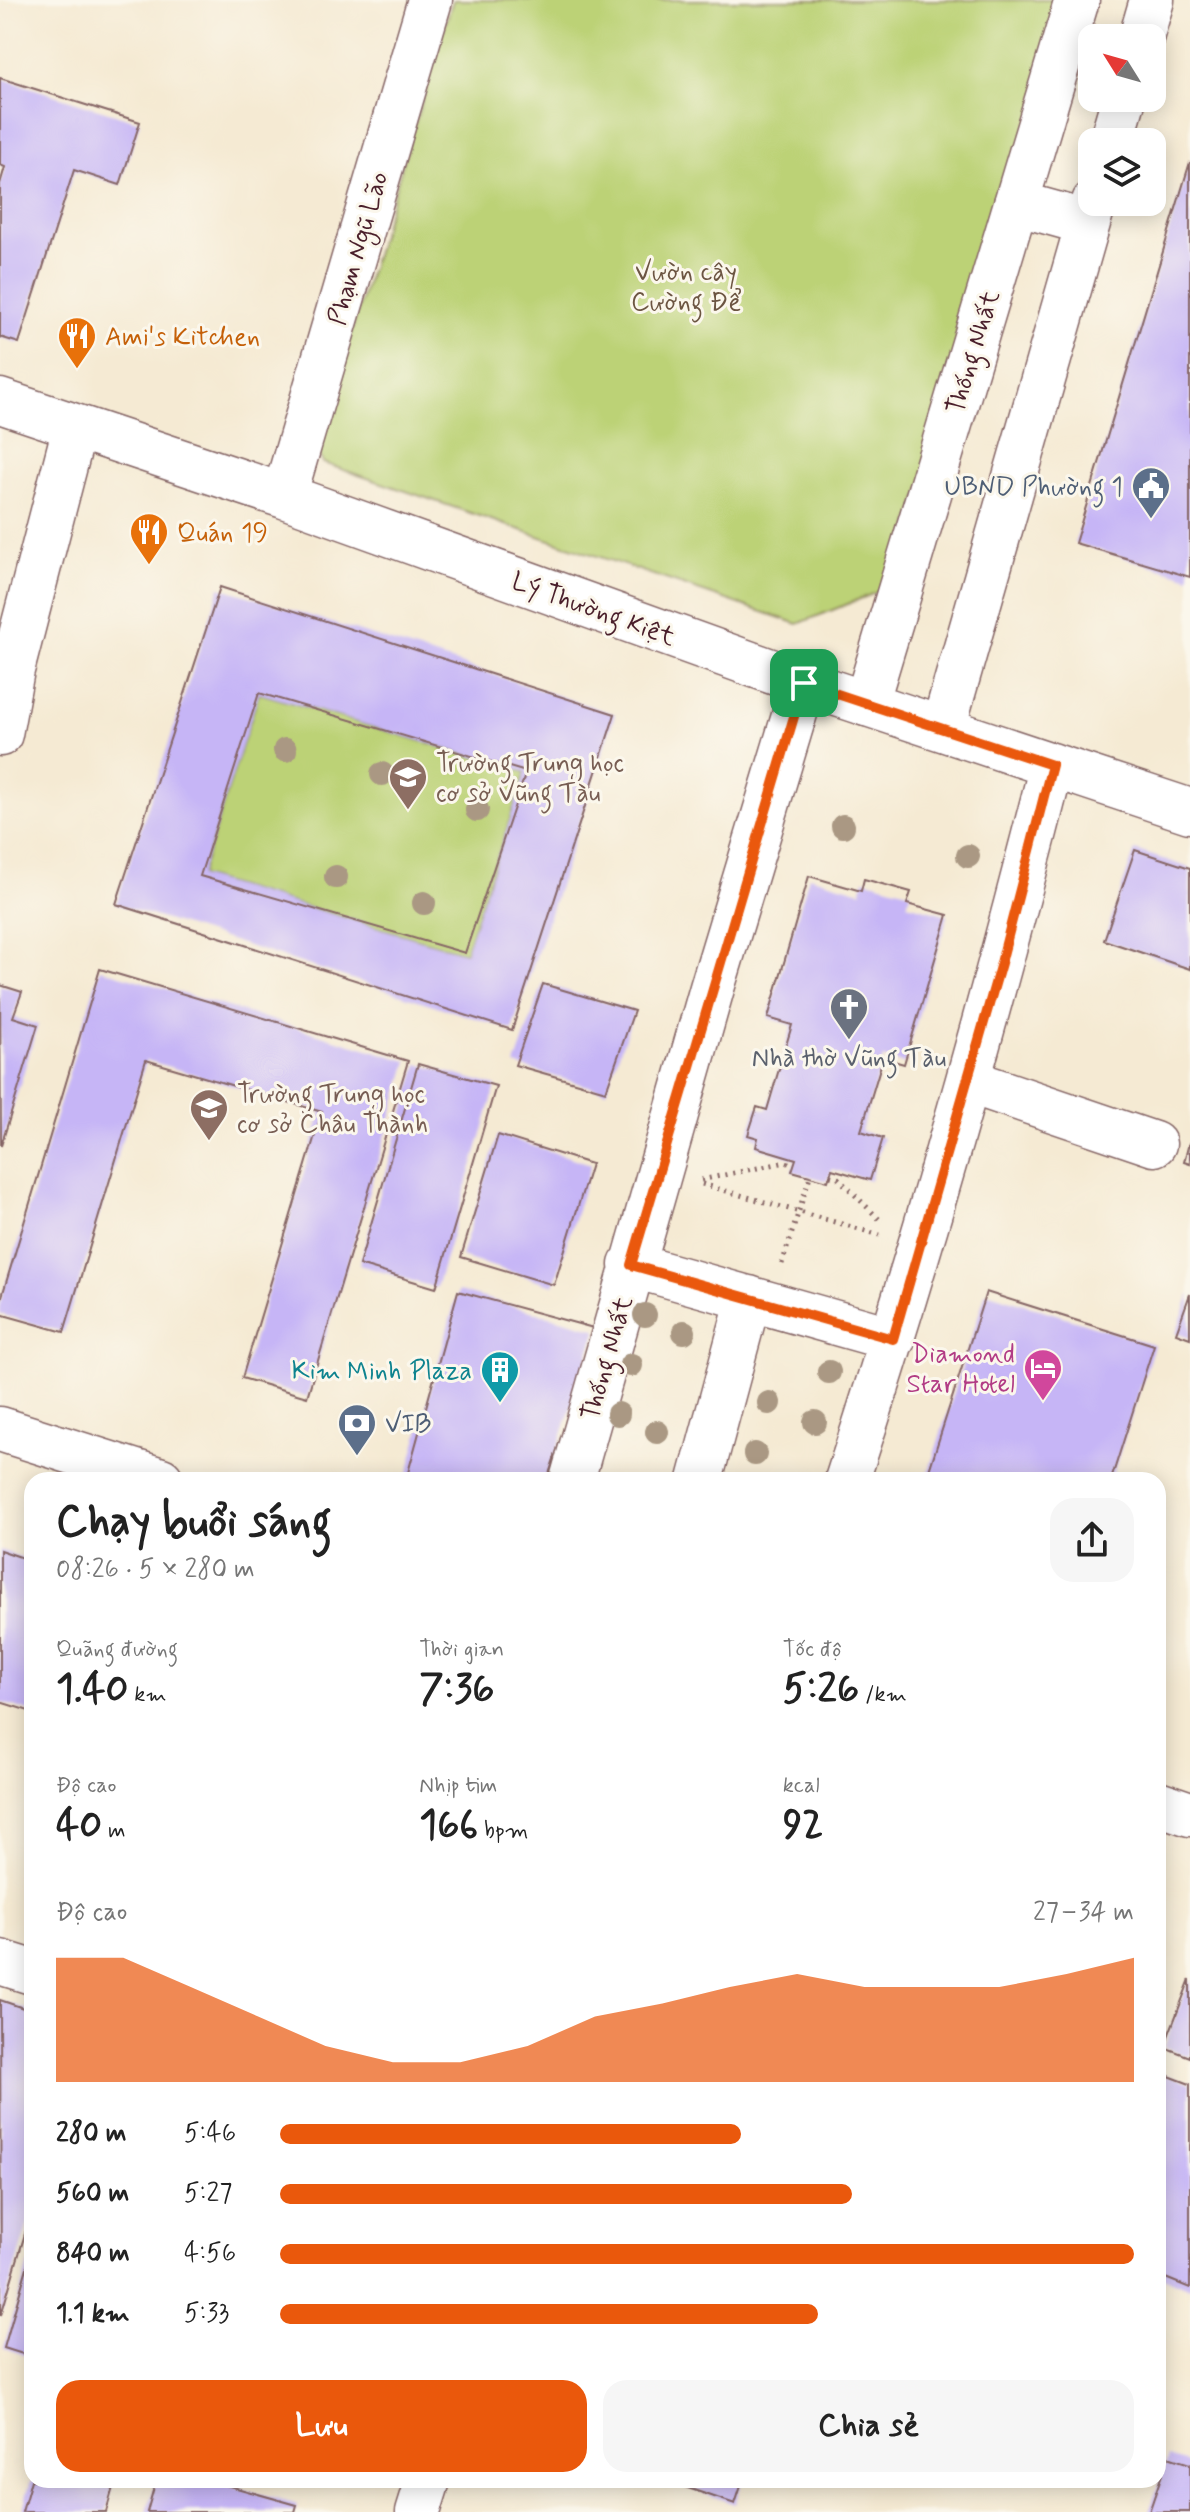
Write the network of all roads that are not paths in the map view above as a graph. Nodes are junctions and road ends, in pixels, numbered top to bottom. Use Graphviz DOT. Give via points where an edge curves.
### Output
graph roads {
  1 [pos="430,0"];
  2 [pos="1077,0"];
  3 [pos="1152,0"];
  4 [pos="1145,24"];
  5 [pos="1016,203"];
  6 [pos="1078,211"];
  7 [pos="1090,216"];
  8 [pos="0,401"];
  9 [pos="75,427"];
  10 [pos="284,496"];
  11 [pos="804,683"];
  12 [pos="866,704"];
  13 [pos="943,728"];
  14 [pos="0,734"];
  15 [pos="1052,765"];
  16 [pos="1190,811"];
  17 [pos="968,1081"];
  18 [pos="1154,1144"];
  19 [pos="631,1265"];
  20 [pos="764,1284"];
  21 [pos="893,1339"];
  22 [pos="0,1429"];
  23 [pos="136,1472"];
  24 [pos="574,1472"];
  25 [pos="703,1472"];
  26 [pos="850,1472"];
  27 [pos="1166,1806"];
  28 [pos="1190,1814"];
  29 [pos="0,1962"];
  30 [pos="24,1970"];
  31 [pos="426,2488"];
  32 [pos="418,2512"];
  1 -- 10 [label="street, Phạm Ngũ Lão"];
  2 -- 5 [label="street, Thống Nhất"];
  3 -- 4 [label="street"];
  5 -- 6 [label="street"];
  5 -- 12 [label="street, Thống Nhất"];
  7 -- 13 [label="street"];
  8 -- 9 [label="street, Lý Thường Kiệt"];
  9 -- 10 [label="street, Lý Thường Kiệt"];
  9 -- 14 [label="street"];
  10 -- 11 [label="street, Lý Thường Kiệt"];
  11 -- 12 [label="street, Lý Thường Kiệt"];
  11 -- 19 [label="street, Thống Nhất"];
  12 -- 13 [label="street, Lý Thường Kiệt"];
  13 -- 15 [label="street, Lý Thường Kiệt"];
  15 -- 16 [label="street, Lý Thường Kiệt"];
  15 -- 17 [label="street"];
  17 -- 18 [label="street"];
  17 -- 21 [label="street" via="911,1244"];
  19 -- 20 [label="street"];
  19 -- 24 [label="street, Thống Nhất"];
  20 -- 21 [label="street"];
  20 -- 25 [label="street"];
  21 -- 26 [label="street"];
  22 -- 23 [label="street"];
  27 -- 28 [label="street"];
  29 -- 30 [label="street"];
  31 -- 32 [label="street"];
}
